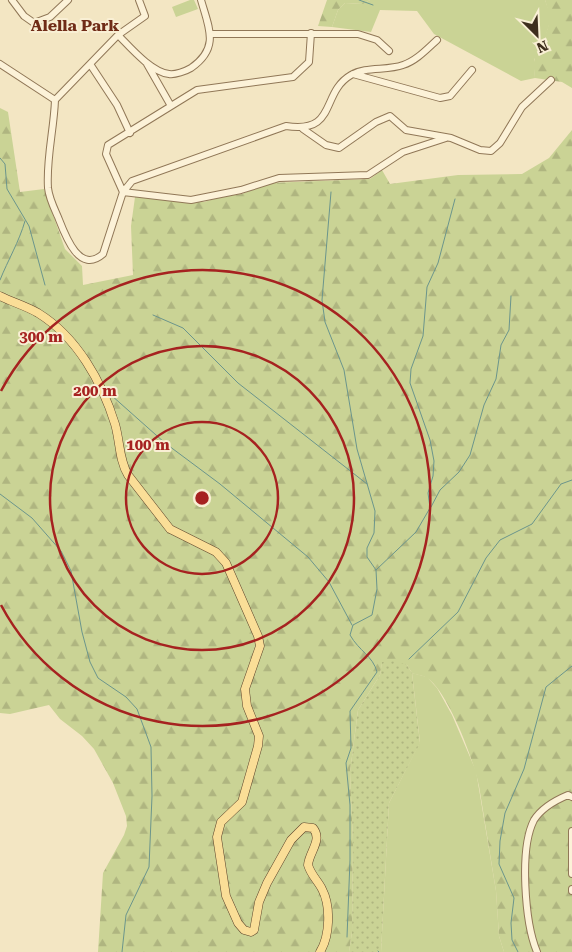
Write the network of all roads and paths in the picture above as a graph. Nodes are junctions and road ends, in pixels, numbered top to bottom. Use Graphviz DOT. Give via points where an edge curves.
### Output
graph roads {
  1 [pos="12,0"];
  2 [pos="68,0"];
  3 [pos="139,0"];
  4 [pos="201,0"];
  5 [pos="311,33"];
  6 [pos="210,34"];
  7 [pos="118,35"];
  8 [pos="437,40"];
  9 [pos="389,50"];
  10 [pos="0,64"];
  11 [pos="90,64"];
  12 [pos="147,64"];
  13 [pos="472,70"];
  14 [pos="352,74"];
  15 [pos="551,80"];
  16 [pos="55,100"];
  17 [pos="171,106"];
  18 [pos="303,129"];
  19 [pos="130,133"];
  20 [pos="446,138"];
  21 [pos="123,192"];
  22 [pos="0,296"];
  23 [pos="572,797"];
  24 [pos="572,831"];
  25 [pos="572,874"];
  26 [pos="320,952"];
  27 [pos="537,952"];
  1 -- 2 [label="street" via="34,23 50,17"];
  3 -- 7 [label="street" via="145,16"];
  4 -- 6 [label="street"];
  5 -- 6 [label="street"];
  5 -- 9 [label="street" via="358,34 377,40"];
  5 -- 17 [label="street" via="309,62 293,77 197,90"];
  6 -- 12 [label="street" via="210,46 200,61 187,70 169,74"];
  7 -- 11 [label="street"];
  7 -- 12 [label="street"];
  8 -- 14 [label="street" via="402,66"];
  10 -- 16 [label="street"];
  11 -- 16 [label="street"];
  11 -- 19 [label="street" via="117,105"];
  12 -- 17 [label="street"];
  13 -- 14 [label="street" via="450,96 440,98"];
  14 -- 18 [label="street" via="342,81 324,116"];
  15 -- 20 [label="street" via="522,107 494,149 480,150"];
  16 -- 21 [label="street" via="48,188 68,244 83,258 96,260 103,254"];
  17 -- 19 [label="street"];
  18 -- 20 [label="street" via="326,145 339,148 390,116 406,130"];
  18 -- 21 [label="street" via="286,126 231,145 132,181"];
  19 -- 21 [label="street" via="105,149"];
  20 -- 21 [label="street" via="403,152 368,175 280,178 197,200"];
  22 -- 26 [label="main road" via="42,316 76,346 110,409 123,465 130,480 170,529 216,552 231,570 260,643 245,690 259,741 242,802 221,822 217,831 223,885 238,923 251,932 256,927 259,902 267,883 291,840 304,827 313,828 317,841 308,865 325,896 327,913 327,935"];
  23 -- 27 [label="street" via="560,798 534,820 524,863 528,918"];
  24 -- 25 [label="street"];
}
